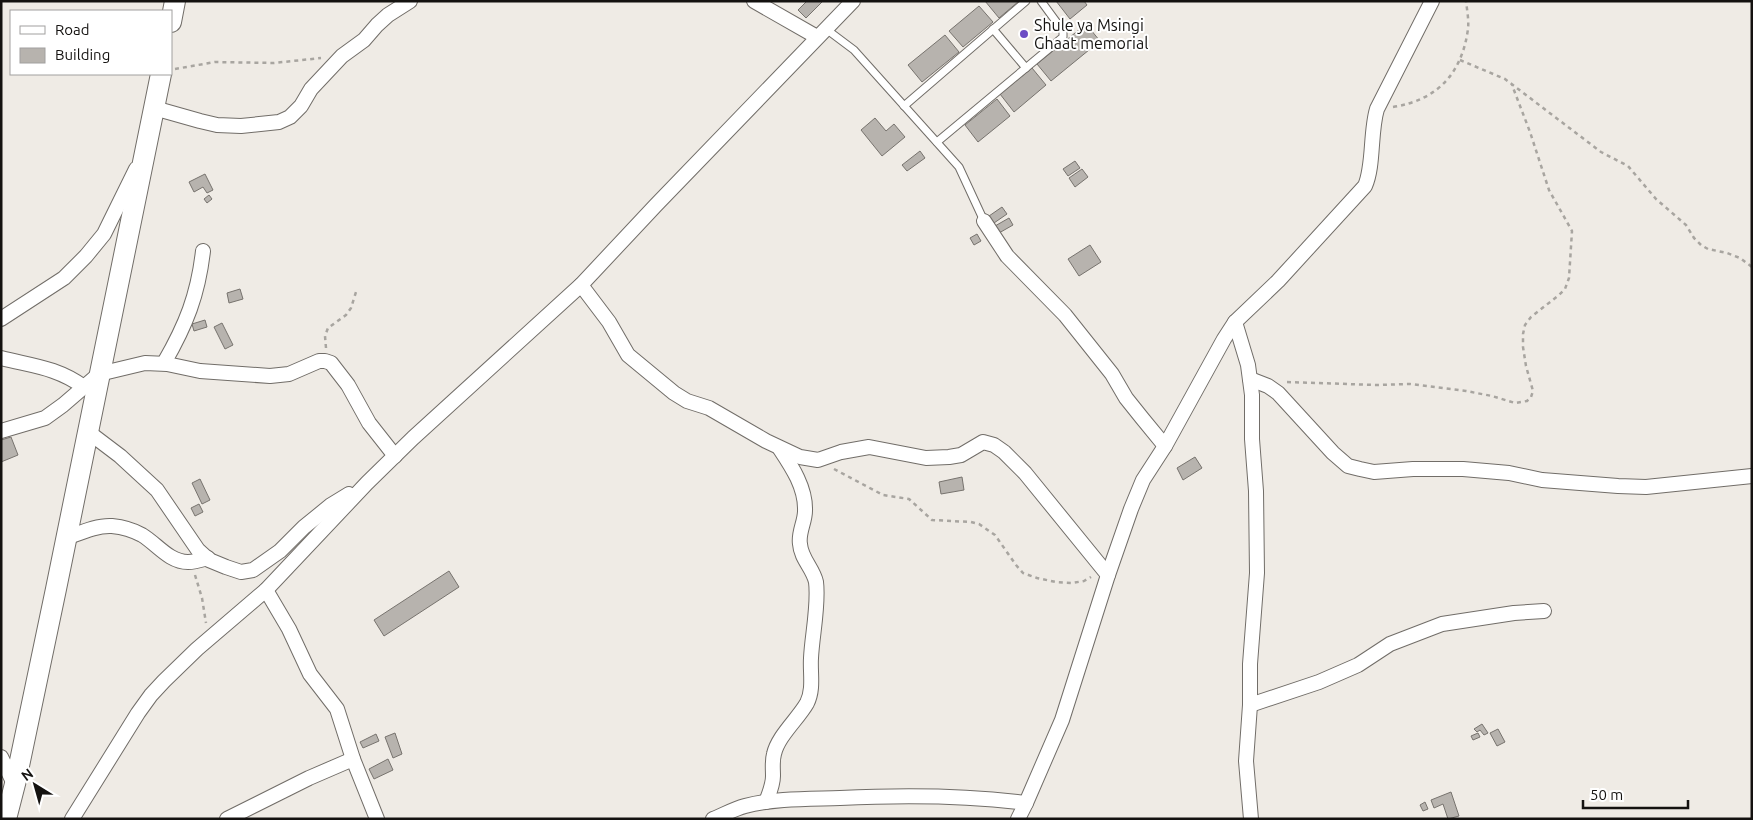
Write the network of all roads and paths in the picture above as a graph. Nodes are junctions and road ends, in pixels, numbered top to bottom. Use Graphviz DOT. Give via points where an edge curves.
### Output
graph roads {
  1 [pos="176,1"];
  2 [pos="410,1"];
  3 [pos="754,1"];
  4 [pos="852,1"];
  5 [pos="1026,1"];
  6 [pos="1041,1"];
  7 [pos="1432,1"];
  8 [pos="1466,1"];
  9 [pos="172,18"];
  10 [pos="993,29"];
  11 [pos="822,33"];
  12 [pos="342,56"];
  13 [pos="1460,60"];
  14 [pos="1026,68"];
  15 [pos="172,70"];
  16 [pos="160,75"];
  17 [pos="1512,85"];
  18 [pos="904,106"];
  19 [pos="154,108"];
  20 [pos="1376,109"];
  21 [pos="937,142"];
  22 [pos="144,153"];
  23 [pos="984,221"];
  24 [pos="203,251"];
  25 [pos="1752,267"];
  26 [pos="581,285"];
  27 [pos="356,292"];
  28 [pos="1,319"];
  29 [pos="1235,322"];
  30 [pos="1,358"];
  31 [pos="328,362"];
  32 [pos="164,363"];
  33 [pos="91,381"];
  34 [pos="1254,381"];
  35 [pos="1,431"];
  36 [pos="87,431"];
  37 [pos="1165,446"];
  38 [pos="780,448"];
  39 [pos="395,456"];
  40 [pos="818,460"];
  41 [pos="1752,476"];
  42 [pos="367,483"];
  43 [pos="66,538"];
  44 [pos="208,558"];
  45 [pos="191,562"];
  46 [pos="1104,571"];
  47 [pos="266,590"];
  48 [pos="1544,611"];
  49 [pos="196,649"];
  50 [pos="1250,705"];
  51 [pos="1,757"];
  52 [pos="352,759"];
  53 [pos="15,786"];
  54 [pos="766,802"];
  55 [pos="1026,803"];
  56 [pos="6,819"];
  57 [pos="72,819"];
  58 [pos="227,819"];
  59 [pos="377,819"];
  60 [pos="713,819"];
  61 [pos="1018,819"];
  62 [pos="1250,819"];
  1 -- 9 [label="street"];
  2 -- 12 [label="street"];
  3 -- 11 [label="street"];
  4 -- 11 [label="street"];
  5 -- 10 [label="lane"];
  6 -- 14 [label="lane" via="1064,35"];
  7 -- 20 [label="street"];
  8 -- 13 [label="path" via="1468,28"];
  10 -- 14 [label="lane"];
  10 -- 18 [label="lane"];
  11 -- 18 [label="lane" via="854,50"];
  11 -- 26 [label="street"];
  12 -- 15 [label="path" via="274,63 215,62"];
  12 -- 19 [label="street" via="311,89 301,106 279,122 217,125"];
  13 -- 17 [label="path" via="1491,72"];
  13 -- 20 [label="path" via="1446,82 1427,96 1406,105"];
  14 -- 21 [label="lane"];
  16 -- 19 [label="street"];
  17 -- 25 [label="path" via="1601,152 1628,166 1702,245 1740,258"];
  17 -- 34 [label="path" via="1549,190 1572,231 1569,278 1565,288 1531,317 1523,334 1526,366 1533,391 1531,397 1515,403 1466,391 1410,384"];
  18 -- 21 [label="lane"];
  19 -- 22 [label="street"];
  20 -- 29 [label="street" via="1365,186 1278,281"];
  21 -- 23 [label="lane" via="958,167"];
  22 -- 28 [label="street" via="104,234 86,256 64,278"];
  22 -- 33 [label="street"];
  23 -- 37 [label="street" via="1007,256 1065,315"];
  24 -- 32 [label="street" via="194,298 181,334"];
  26 -- 38 [label="street" via="609,322 628,355 674,394 709,408"];
  26 -- 39 [label="street"];
  27 -- 31 [label="path" via="346,315 328,328 325,336"];
  29 -- 34 [label="street"];
  29 -- 37 [label="street"];
  30 -- 33 [label="street"];
  31 -- 32 [label="street" via="319,361 288,374 270,376 200,372"];
  31 -- 39 [label="street" via="348,385 369,423"];
  32 -- 33 [label="street" via="145,363"];
  33 -- 35 [label="street" via="45,418"];
  33 -- 36 [label="street"];
  34 -- 41 [label="street" via="1278,393 1348,466 1374,472 1463,470 1509,473 1568,483 1636,487"];
  34 -- 50 [label="street" via="1252,439 1257,573"];
  36 -- 43 [label="street"];
  36 -- 44 [label="street" via="157,490 198,550"];
  37 -- 46 [label="street" via="1143,480"];
  38 -- 40 [label="street" via="800,457"];
  38 -- 54 [label="street" via="802,488 805,511 800,545 816,584 810,693 774,753 773,779"];
  39 -- 42 [label="street"];
  40 -- 46 [label="path" via="883,494 909,500 932,520 979,524 995,535 1023,573 1072,583"];
  40 -- 46 [label="street" via="869,447 934,458 961,454 983,442 994,445 1025,473"];
  42 -- 44 [label="street" via="331,505 280,551 253,570 241,572"];
  42 -- 47 [label="street"];
  43 -- 45 [label="street" via="98,528 124,528 141,535 172,557"];
  43 -- 53 [label="street"];
  44 -- 45 [label="street"];
  45 -- 49 [label="path" via="202,598 206,629"];
  46 -- 55 [label="street" via="1062,720"];
  47 -- 49 [label="street"];
  47 -- 52 [label="street" via="310,674 337,709"];
  48 -- 50 [label="street" via="1442,624 1390,644 1358,665 1328,679"];
  49 -- 57 [label="street" via="151,695"];
  50 -- 62 [label="street" via="1246,761"];
  51 -- 53 [label="street"];
  52 -- 58 [label="street"];
  52 -- 59 [label="street"];
  53 -- 56 [label="street"];
  54 -- 55 [label="street" via="874,796 982,798"];
  54 -- 60 [label="street" via="744,806"];
  55 -- 61 [label="street"];
}
